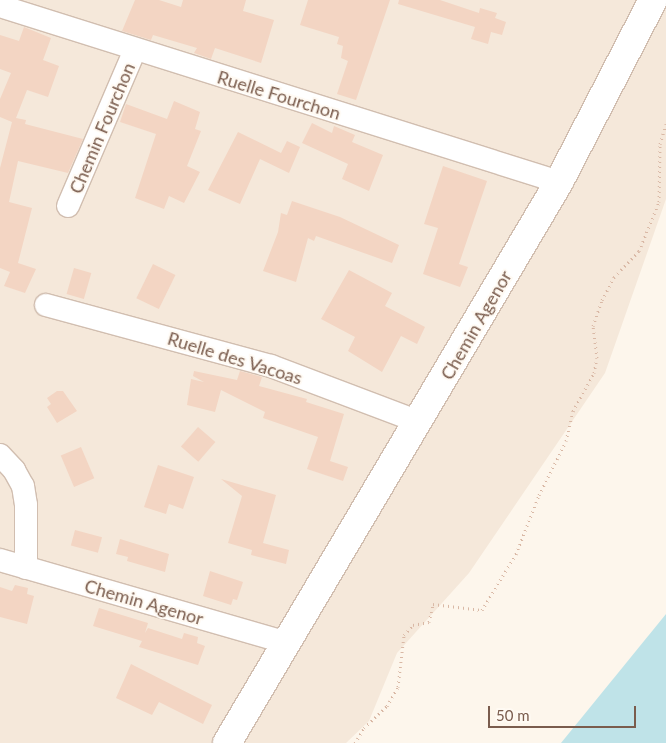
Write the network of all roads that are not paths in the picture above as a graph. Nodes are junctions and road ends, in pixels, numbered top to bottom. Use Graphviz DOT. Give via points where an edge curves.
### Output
graph roads {
  1 [pos="653,0"];
  2 [pos="0,6"];
  3 [pos="135,50"];
  4 [pos="559,182"];
  5 [pos="68,206"];
  6 [pos="46,305"];
  7 [pos="419,422"];
  8 [pos="0,456"];
  9 [pos="0,560"];
  10 [pos="26,568"];
  11 [pos="288,643"];
  12 [pos="228,743"];
  1 -- 4 [label="main road, Chemin Agenor"];
  2 -- 3 [label="street, Ruelle Fourchon"];
  3 -- 4 [label="street, Ruelle Fourchon"];
  3 -- 5 [label="street, Chemin Fourchon"];
  4 -- 7 [label="main road, Chemin Agenor"];
  6 -- 7 [label="street, Ruelle des Vacoas" via="271,366"];
  7 -- 11 [label="main road, Chemin Agenor"];
  8 -- 10 [label="street" via="14,470 23,486"];
  9 -- 10 [label="street, Chemin Agenor"];
  10 -- 11 [label="street, Chemin Agenor"];
  11 -- 12 [label="main road, Chemin Agenor"];
}
